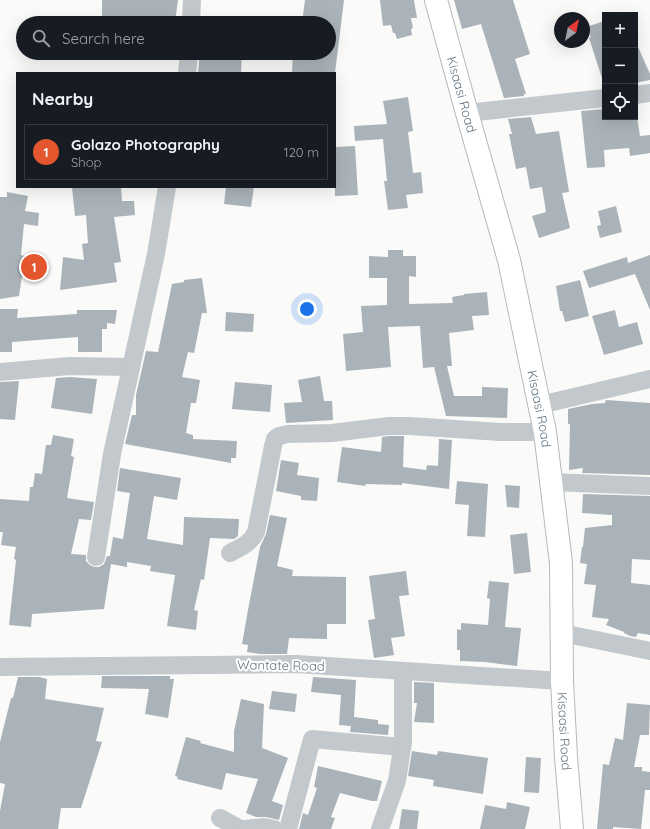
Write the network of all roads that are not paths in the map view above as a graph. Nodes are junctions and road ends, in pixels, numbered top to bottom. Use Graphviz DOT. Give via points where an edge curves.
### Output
graph roads {
  1 [pos="192,0"];
  2 [pos="436,0"];
  3 [pos="191,16"];
  4 [pos="188,60"];
  5 [pos="187,72"];
  6 [pos="650,93"];
  7 [pos="638,95"];
  8 [pos="602,98"];
  9 [pos="467,114"];
  10 [pos="167,188"];
  11 [pos="130,367"];
  12 [pos="0,372"];
  13 [pos="650,379"];
  14 [pos="540,405"];
  15 [pos="544,432"];
  16 [pos="551,482"];
  17 [pos="650,486"];
  18 [pos="230,553"];
  19 [pos="96,557"];
  20 [pos="562,633"];
  21 [pos="650,651"];
  22 [pos="0,667"];
  23 [pos="403,671"];
  24 [pos="562,681"];
  25 [pos="402,748"];
  26 [pos="220,818"];
  27 [pos="240,829"];
  28 [pos="245,829"];
  29 [pos="274,829"];
  30 [pos="288,829"];
  31 [pos="380,829"];
  32 [pos="572,829"];
  1 -- 3 [label="street"];
  2 -- 9 [label="main road, Kisaasi Road"];
  4 -- 5 [label="street"];
  6 -- 7 [label="street"];
  8 -- 9 [label="street"];
  9 -- 14 [label="main road, Kisaasi Road" via="509,260"];
  10 -- 11 [label="street" via="156,254"];
  11 -- 12 [label="street" via="70,366"];
  11 -- 19 [label="street" via="112,454"];
  13 -- 14 [label="street"];
  14 -- 15 [label="main road, Kisaasi Road"];
  15 -- 16 [label="main road, Kisaasi Road"];
  15 -- 18 [label="street" via="389,426 280,436 273,446 256,532 245,546"];
  16 -- 17 [label="street"];
  16 -- 20 [label="main road, Kisaasi Road" via="561,563"];
  20 -- 21 [label="street"];
  20 -- 24 [label="main road, Kisaasi Road"];
  22 -- 23 [label="street, Wantate Road" via="296,664"];
  23 -- 24 [label="street, Wantate Road"];
  23 -- 25 [label="street"];
  24 -- 32 [label="main road, Kisaasi Road"];
  25 -- 30 [label="street" via="312,739"];
  25 -- 31 [label="street" via="396,781"];
  26 -- 27 [label="street"];
  28 -- 29 [label="street" via="264,826"];
}
